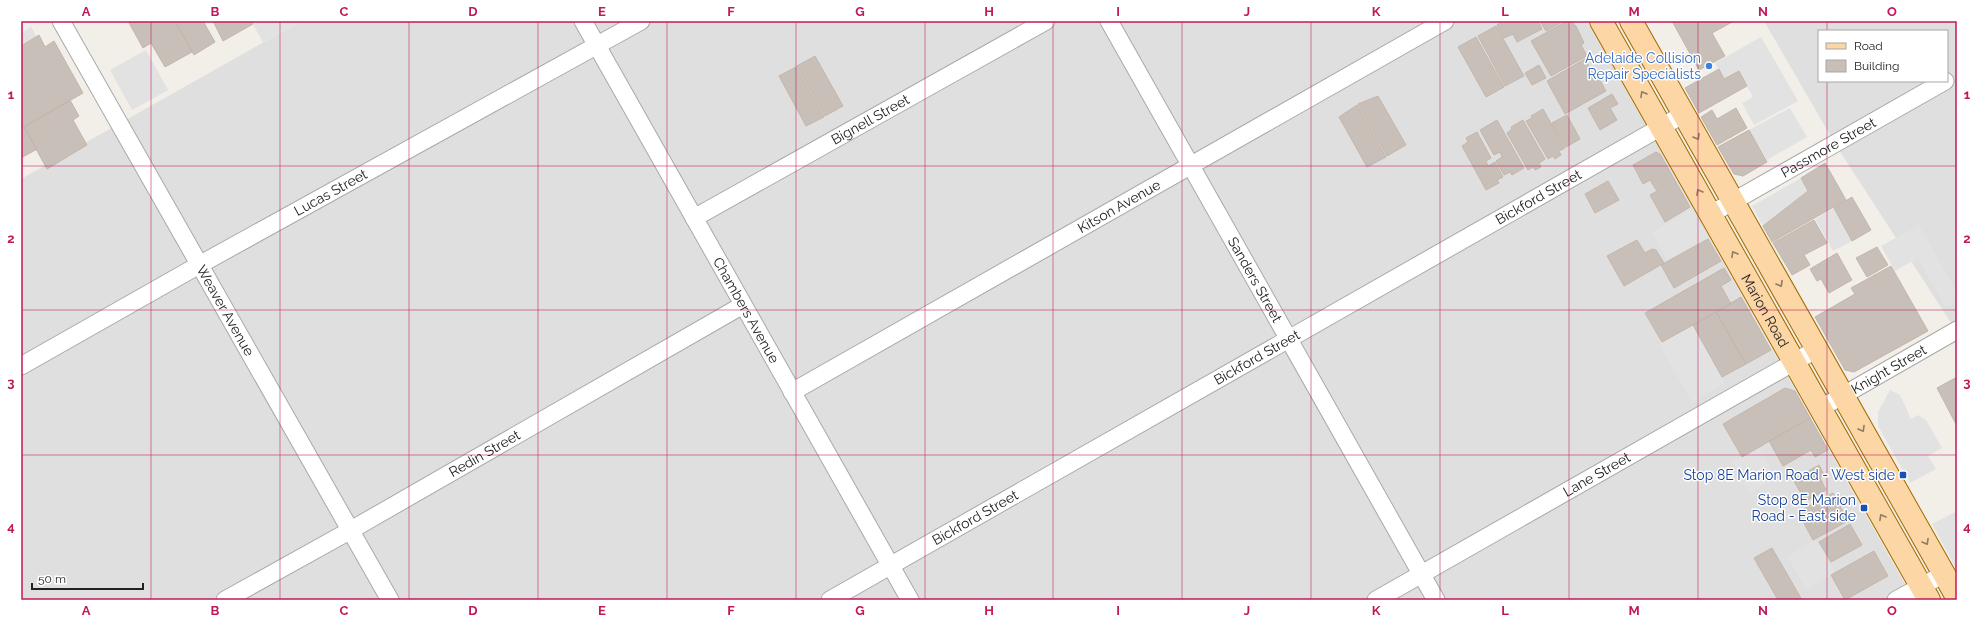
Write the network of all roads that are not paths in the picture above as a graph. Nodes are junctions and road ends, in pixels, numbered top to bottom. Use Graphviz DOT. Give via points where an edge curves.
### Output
graph roads {
  1 [pos="61,21"];
  2 [pos="583,21"];
  3 [pos="641,21"];
  4 [pos="1046,21"];
  5 [pos="1110,21"];
  6 [pos="1445,21"];
  7 [pos="1601,21"];
  8 [pos="1630,21"];
  9 [pos="597,46"];
  10 [pos="1957,74"];
  11 [pos="1948,80"];
  12 [pos="1944,82"];
  13 [pos="1684,114"];
  14 [pos="1662,128"];
  15 [pos="1190,165"];
  16 [pos="1733,201"];
  17 [pos="1711,214"];
  18 [pos="694,218"];
  19 [pos="199,265"];
  20 [pos="743,305"];
  21 [pos="1957,330"];
  22 [pos="1290,340"];
  23 [pos="1817,349"];
  24 [pos="1795,361"];
  25 [pos="21,366"];
  26 [pos="792,392"];
  27 [pos="1842,395"];
  28 [pos="1821,408"];
  29 [pos="351,530"];
  30 [pos="891,566"];
  31 [pos="1944,574"];
  32 [pos="1422,575"];
  33 [pos="1925,593"];
  34 [pos="1957,597"];
  35 [pos="225,600"];
  36 [pos="390,600"];
  37 [pos="830,600"];
  38 [pos="910,600"];
  39 [pos="1376,600"];
  40 [pos="1436,600"];
  41 [pos="1896,600"];
  1 -- 19 [label="street, Weaver Avenue"];
  2 -- 9 [label="street, Chambers Avenue"];
  3 -- 9 [label="street, Lucas Street"];
  4 -- 18 [label="street, Bignell Street"];
  5 -- 15 [label="street, Sanders Street"];
  6 -- 15 [label="street, Kitson Avenue"];
  14 -- 7 [label="main road, Marion Road, one-way"];
  8 -- 13 [label="main road, Marion Road"];
  9 -- 18 [label="street, Chambers Avenue"];
  9 -- 19 [label="street, Lucas Street"];
  10 -- 11 [label="street, Passmore Street"];
  12 -- 16 [label="street, Passmore Street"];
  13 -- 14 [label="street, Bickford Street"];
  13 -- 16 [label="main road, Marion Road, one-way"];
  17 -- 14 [label="main road, Marion Road, one-way"];
  14 -- 22 [label="street, Bickford Street"];
  15 -- 22 [label="street, Sanders Street"];
  15 -- 26 [label="street, Kitson Avenue"];
  16 -- 17 [label="street, Passmore Street"];
  16 -- 23 [label="main road, Marion Road, one-way"];
  24 -- 17 [label="main road, Marion Road, one-way"];
  18 -- 20 [label="street, Chambers Avenue"];
  19 -- 25 [label="street, Lucas Street"];
  19 -- 29 [label="street, Weaver Avenue"];
  20 -- 26 [label="street, Chambers Avenue"];
  20 -- 29 [label="street, Redin Street"];
  21 -- 27 [label="street, Knight Street"];
  22 -- 30 [label="street, Bickford Street"];
  22 -- 32 [label="street, Sanders Street"];
  23 -- 24 [label="street, Lane Street"];
  23 -- 27 [label="main road, Marion Road"];
  24 -- 28 [label="main road, Marion Road"];
  24 -- 32 [label="street, Lane Street"];
  26 -- 30 [label="street, Chambers Avenue"];
  27 -- 28 [label="street, Knight Street"];
  27 -- 31 [label="main road, Marion Road, one-way"];
  33 -- 28 [label="main road, Marion Road, one-way"];
  29 -- 35 [label="street, Redin Street"];
  29 -- 36 [label="street, Weaver Avenue"];
  30 -- 37 [label="street, Bickford Street"];
  30 -- 38 [label="street, Chambers Avenue"];
  31 -- 33 [label="street"];
  31 -- 34 [label="main road, Marion Road"];
  32 -- 39 [label="street, Lane Street"];
  32 -- 40 [label="street, Sanders Street"];
  33 -- 41 [label="street"];
}
